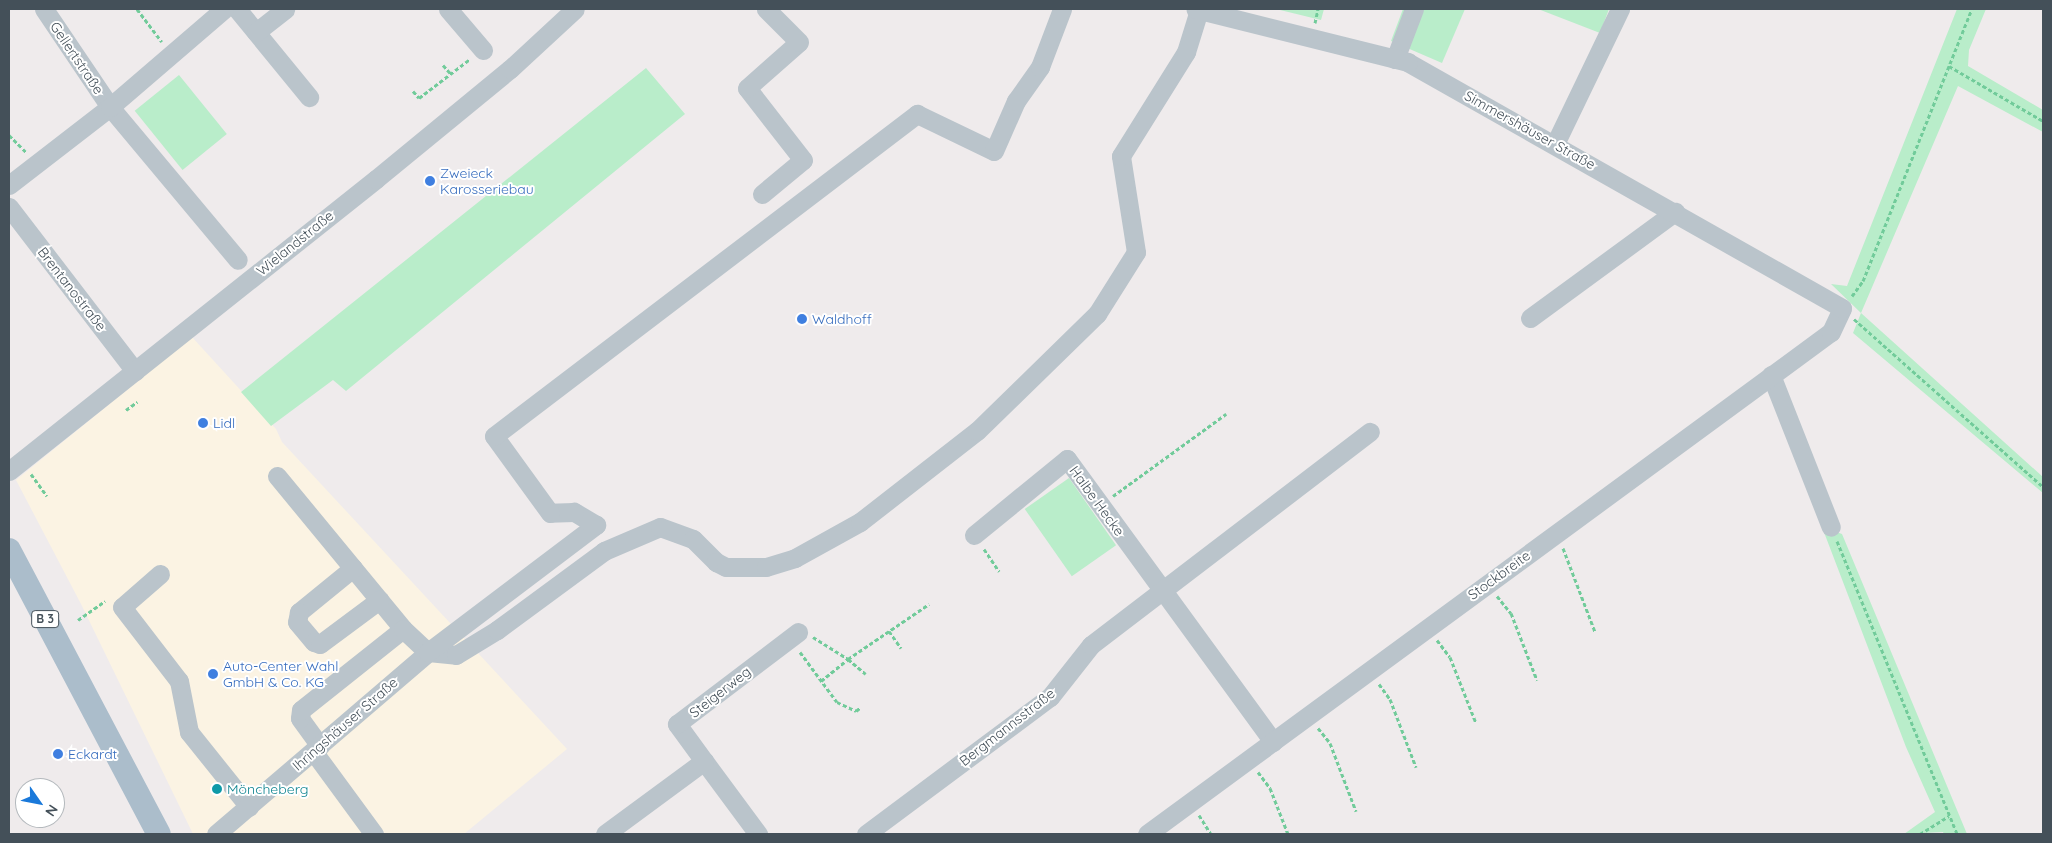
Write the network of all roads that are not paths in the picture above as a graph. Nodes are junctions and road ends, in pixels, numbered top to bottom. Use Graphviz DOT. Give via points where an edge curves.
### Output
graph roads {
  1 [pos="44,9"];
  2 [pos="224,9"];
  3 [pos="237,9"];
  4 [pos="285,9"];
  5 [pos="448,9"];
  6 [pos="575,9"];
  7 [pos="766,9"];
  8 [pos="1062,9"];
  9 [pos="1197,9"];
  10 [pos="1414,9"];
  11 [pos="1620,9"];
  12 [pos="256,32"];
  13 [pos="483,50"];
  14 [pos="1395,59"];
  15 [pos="309,97"];
  16 [pos="110,107"];
  17 [pos="1555,144"];
  18 [pos="9,185"];
  19 [pos="762,194"];
  20 [pos="9,207"];
  21 [pos="1674,212"];
  22 [pos="238,260"];
  23 [pos="1842,308"];
  24 [pos="1530,318"];
  25 [pos="135,372"];
  26 [pos="1771,375"];
  27 [pos="1370,432"];
  28 [pos="15,467"];
  29 [pos="278,476"];
  30 [pos="1831,526"];
  31 [pos="974,535"];
  32 [pos="9,550"];
  33 [pos="354,568"];
  34 [pos="160,574"];
  35 [pos="1162,592"];
  36 [pos="379,600"];
  37 [pos="403,629"];
  38 [pos="793,635"];
  39 [pos="428,652"];
  40 [pos="1273,742"];
  41 [pos="316,748"];
  42 [pos="704,761"];
  43 [pos="249,806"];
  44 [pos="753,828"];
  45 [pos="159,834"];
  46 [pos="216,834"];
  47 [pos="374,834"];
  48 [pos="605,834"];
  49 [pos="866,834"];
  50 [pos="1147,834"];
  1 -- 16 [label="street, Gellertstraße"];
  2 -- 16 [label="street"];
  3 -- 12 [label="street"];
  4 -- 12 [label="street"];
  5 -- 13 [label="street"];
  6 -- 25 [label="street, Wielandstraße" via="478,95"];
  7 -- 19 [label="street" via="799,42 747,88 803,160"];
  8 -- 39 [label="street, Ihringshäuser Straße" via="1040,67 1016,102 994,151 917,114 494,436 550,513 574,512 596,525"];
  9 -- 14 [label="street, Simmershäuser Straße"];
  9 -- 39 [label="street" via="1186,52 1121,156 1136,252 1097,314 978,430 860,522 795,558 766,567 726,567 716,562 693,539 660,527 604,551 497,630 456,655"];
  10 -- 14 [label="street"];
  11 -- 17 [label="street"];
  12 -- 15 [label="street"];
  14 -- 17 [label="street, Simmershäuser Straße" via="1408,62"];
  16 -- 18 [label="street"];
  16 -- 22 [label="street"];
  17 -- 21 [label="street, Simmershäuser Straße"];
  20 -- 25 [label="street, Brentanostraße"];
  21 -- 23 [label="street, Simmershäuser Straße"];
  21 -- 24 [label="street"];
  23 -- 26 [label="street, Stockbreite" via="1831,332"];
  25 -- 28 [label="street, Wielandstraße"];
  26 -- 30 [label="street"];
  26 -- 40 [label="street, Stockbreite"];
  27 -- 35 [label="street"];
  29 -- 33 [label="street"];
  31 -- 35 [label="street, Halbe Hecke" via="1067,459"];
  32 -- 45 [label="main road, B 3"];
  33 -- 36 [label="street"];
  33 -- 36 [label="street" via="299,612 297,622 314,642 320,644"];
  34 -- 43 [label="street" via="122,607 179,681 189,732"];
  35 -- 40 [label="street, Halbe Hecke"];
  35 -- 49 [label="street, Bergmannsstraße" via="1091,645 1050,697"];
  36 -- 37 [label="street"];
  37 -- 39 [label="street"];
  37 -- 41 [label="street" via="301,710 300,718"];
  38 -- 42 [label="street, Steigerweg" via="677,724"];
  39 -- 41 [label="street, Ihringshäuser Straße"];
  40 -- 50 [label="street, Stockbreite"];
  41 -- 43 [label="street, Ihringshäuser Straße"];
  41 -- 47 [label="street"];
  42 -- 44 [label="street, Steigerweg"];
  42 -- 48 [label="street"];
  43 -- 46 [label="street, Ihringshäuser Straße"];
}
